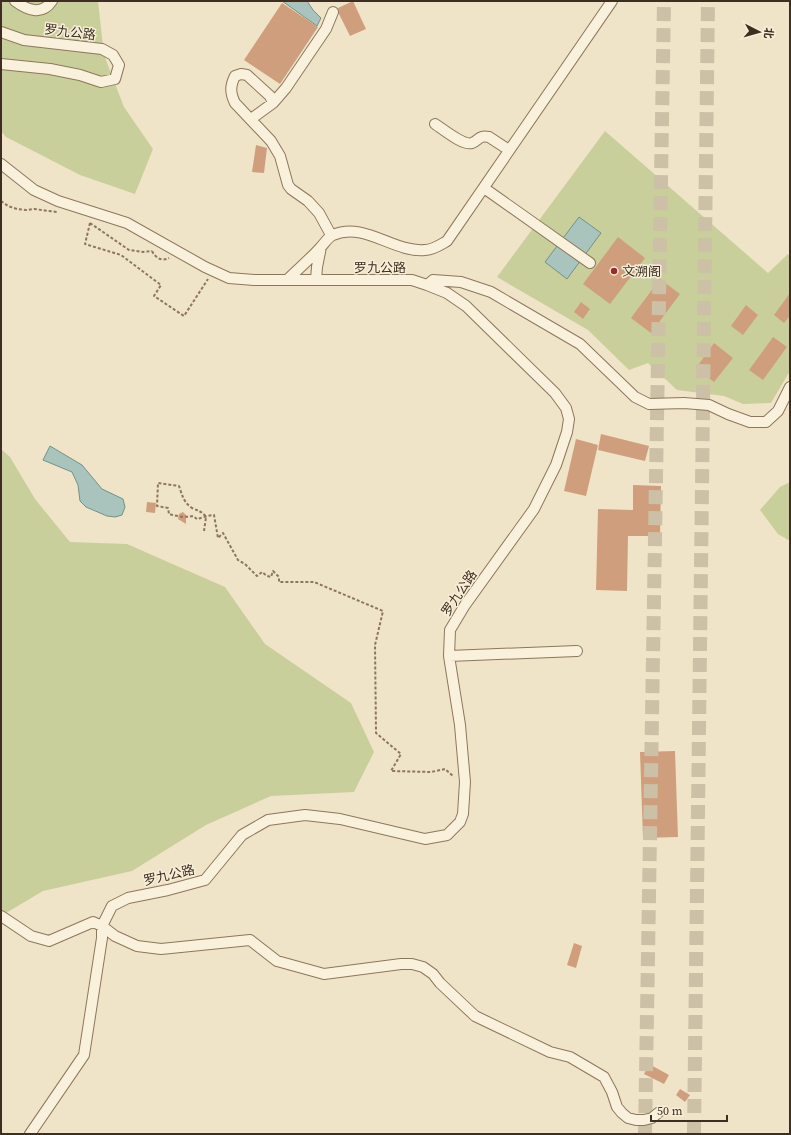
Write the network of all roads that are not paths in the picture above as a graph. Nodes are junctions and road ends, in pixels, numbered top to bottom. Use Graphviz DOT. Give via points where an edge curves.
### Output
graph roads {
  1 [pos="15,1"];
  2 [pos="52,1"];
  3 [pos="612,1"];
  4 [pos="333,12"];
  5 [pos="1,32"];
  6 [pos="1,64"];
  7 [pos="273,103"];
  8 [pos="250,119"];
  9 [pos="435,124"];
  10 [pos="509,150"];
  11 [pos="1,164"];
  12 [pos="484,188"];
  13 [pos="331,235"];
  14 [pos="321,247"];
  15 [pos="588,262"];
  16 [pos="287,280"];
  17 [pos="316,280"];
  18 [pos="427,285"];
  19 [pos="790,387"];
  20 [pos="577,651"];
  21 [pos="449,656"];
  22 [pos="1,916"];
  23 [pos="102,926"];
  24 [pos="658,1113"];
  25 [pos="30,1134"];
  1 -- 2 [label="street, 罗九公路" via="24,8 36,11 48,6"];
  3 -- 10 [label="street"];
  4 -- 7 [label="street" via="326,29 291,82"];
  5 -- 6 [label="street, 罗九公路" via="24,40 102,49 113,55 119,65 115,79 101,82 50,69"];
  7 -- 8 [label="street"];
  7 -- 8 [label="street" via="270,96 247,75 235,76 232,82 232,96"];
  8 -- 13 [label="street" via="271,141 280,156 288,185 319,213"];
  9 -- 10 [label="street" via="465,143 473,143 479,137 486,136"];
  10 -- 12 [label="street"];
  11 -- 16 [label="street, 罗九公路" via="34,190 58,202 127,223 229,278"];
  12 -- 13 [label="street" via="448,241 437,247 413,250 353,231"];
  12 -- 15 [label="street"];
  13 -- 14 [label="street"];
  14 -- 16 [label="street"];
  14 -- 17 [label="street"];
  16 -- 17 [label="street, 罗九公路"];
  17 -- 18 [label="street, 罗九公路" via="412,280"];
  18 -- 19 [label="street" via="433,280 461,282 491,292 580,344 635,397 650,404 709,405 750,422 766,422 778,411"];
  18 -- 21 [label="street, 罗九公路" via="447,293 466,306 555,393 566,408 569,419 556,465 534,509 450,630"];
  20 -- 21 [label="street"];
  21 -- 23 [label="street, 罗九公路" via="460,725 465,782 463,814 460,822 447,835 426,839 340,819 305,815 268,820 242,835 205,880 128,898 112,906"];
  22 -- 23 [label="street" via="31,936 49,941 93,922"];
  23 -- 24 [label="street" via="115,936 137,946 161,949 250,940 277,961 324,974 401,964 424,967 475,1016 550,1052 570,1057 604,1077 617,1107 628,1118 644,1120"];
  23 -- 25 [label="street, 罗九公路" via="84,1055"];
}
